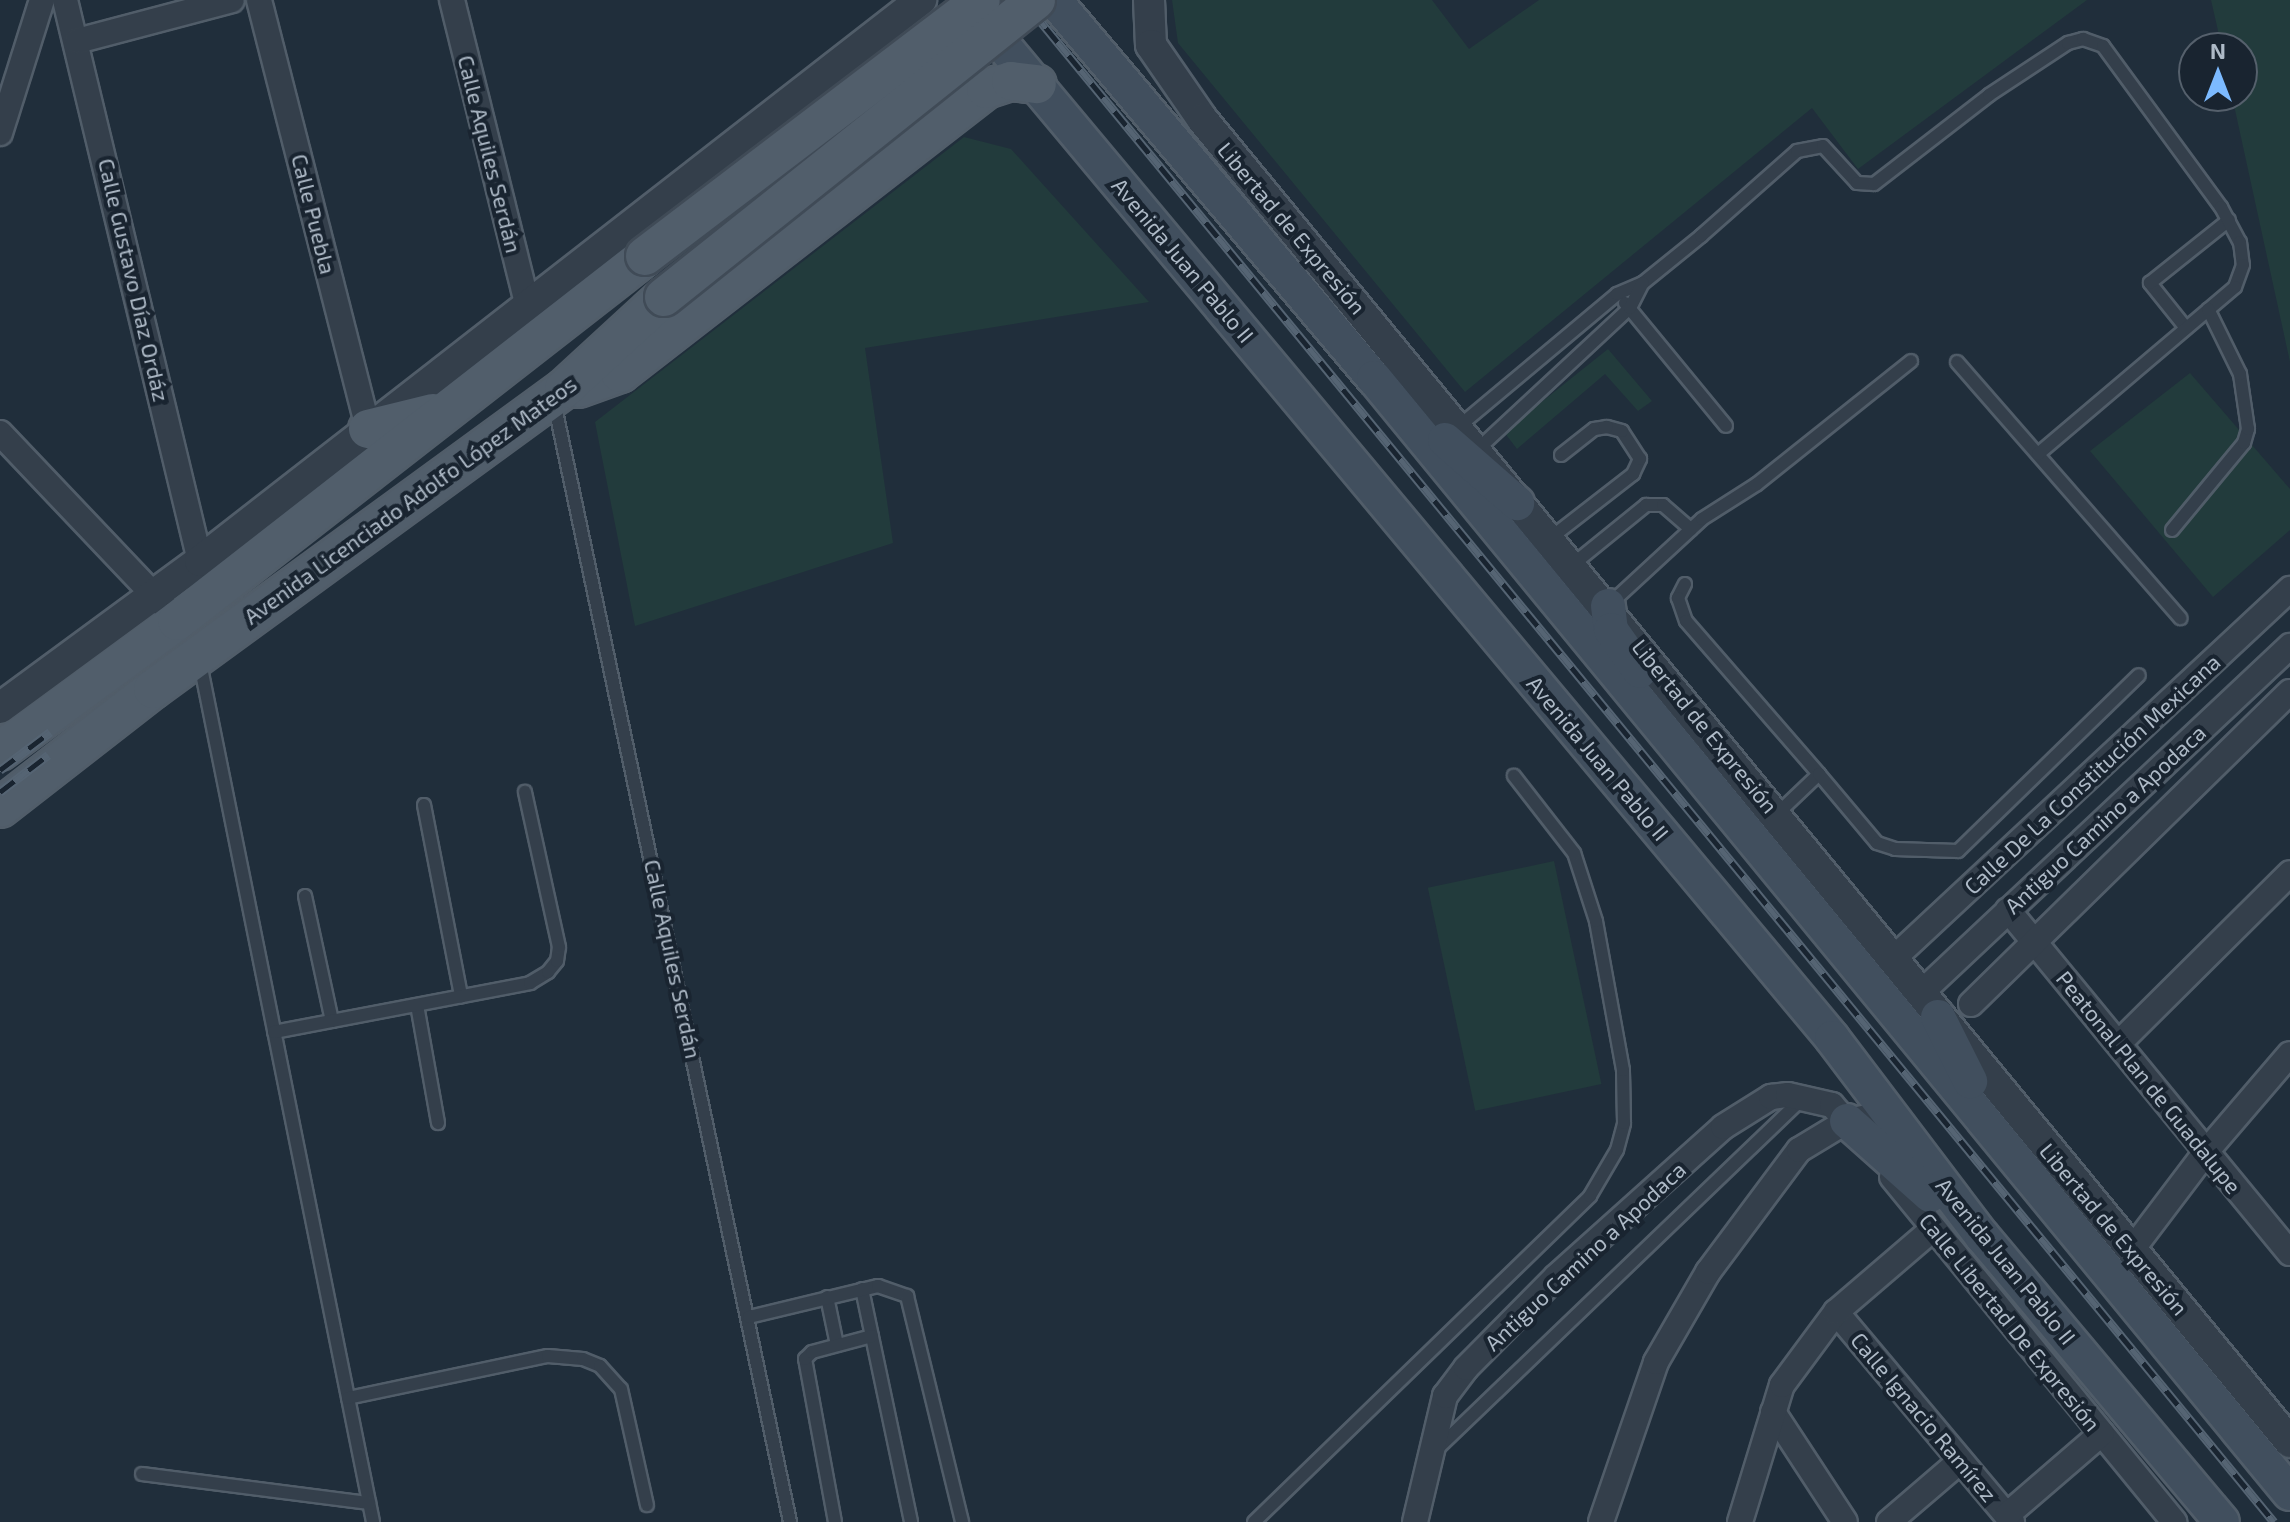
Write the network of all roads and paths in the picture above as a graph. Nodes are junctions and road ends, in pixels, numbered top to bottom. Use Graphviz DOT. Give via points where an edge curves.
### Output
graph roads {
  1 [pos="42,0"];
  2 [pos="65,0"];
  3 [pos="232,0"];
  4 [pos="259,0"];
  5 [pos="452,0"];
  6 [pos="966,0"];
  7 [pos="981,0"];
  8 [pos="1036,0"];
  9 [pos="1054,0"];
  10 [pos="1149,0"];
  11 [pos="912,6"];
  12 [pos="77,41"];
  13 [pos="1037,84"];
  14 [pos="968,102"];
  15 [pos="0,133"];
  16 [pos="2229,220"];
  17 [pos="1643,283"];
  18 [pos="1617,294"];
  19 [pos="528,307"];
  20 [pos="1630,308"];
  21 [pos="2208,309"];
  22 [pos="2186,328"];
  23 [pos="1911,361"];
  24 [pos="1957,362"];
  25 [pos="1374,378"];
  26 [pos="559,393"];
  27 [pos="444,411"];
  28 [pos="1726,426"];
  29 [pos="368,429"];
  30 [pos="0,433"];
  31 [pos="1467,439"];
  32 [pos="2038,454"];
  33 [pos="1561,455"];
  34 [pos="1517,503"];
  35 [pos="1691,529"];
  36 [pos="2172,530"];
  37 [pos="1548,540"];
  38 [pos="200,561"];
  39 [pos="1571,566"];
  40 [pos="1685,584"];
  41 [pos="2290,589"];
  42 [pos="1608,606"];
  43 [pos="166,608"];
  44 [pos="2180,618"];
  45 [pos="2290,646"];
  46 [pos="199,656"];
  47 [pos="2139,675"];
  48 [pos="2290,692"];
  49 [pos="0,708"];
  50 [pos="0,751"];
  51 [pos="1819,774"];
  52 [pos="1514,776"];
  53 [pos="525,792"];
  54 [pos="1719,800"];
  55 [pos="424,805"];
  56 [pos="0,808"];
  57 [pos="1777,814"];
  58 [pos="2290,873"];
  59 [pos="305,896"];
  60 [pos="2008,910"];
  61 [pos="2035,943"];
  62 [pos="1893,959"];
  63 [pos="461,996"];
  64 [pos="1971,1004"];
  65 [pos="417,1005"];
  66 [pos="1930,1005"];
  67 [pos="332,1021"];
  68 [pos="274,1032"];
  69 [pos="2119,1043"];
  70 [pos="2290,1054"];
  71 [pos="1804,1097"];
  72 [pos="1888,1113"];
  73 [pos="1847,1121"];
  74 [pos="438,1123"];
  75 [pos="1993,1129"];
  76 [pos="2205,1153"];
  77 [pos="1933,1229"];
  78 [pos="1982,1236"];
  79 [pos="2131,1251"];
  80 [pos="2290,1253"];
  81 [pos="862,1289"];
  82 [pos="827,1297"];
  83 [pos="1836,1312"];
  84 [pos="749,1317"];
  85 [pos="872,1336"];
  86 [pos="837,1345"];
  87 [pos="348,1398"];
  88 [pos="1773,1412"];
  89 [pos="2102,1433"];
  90 [pos="2290,1442"];
  91 [pos="1433,1453"];
  92 [pos="1959,1462"];
  93 [pos="142,1474"];
  94 [pos="2290,1493"];
  95 [pos="369,1503"];
  96 [pos="647,1505"];
  97 [pos="2010,1518"];
  98 [pos="1418,1521"];
  99 [pos="373,1522"];
  100 [pos="790,1522"];
  101 [pos="835,1522"];
  102 [pos="911,1522"];
  103 [pos="962,1522"];
  104 [pos="1254,1522"];
  105 [pos="1601,1522"];
  106 [pos="1740,1522"];
  107 [pos="1845,1522"];
  108 [pos="1889,1522"];
  109 [pos="2174,1522"];
  110 [pos="2222,1522"];
  1 -- 15 [label="street"];
  2 -- 12 [label="street, Calle Gustavo Díaz Ordáz"];
  3 -- 12 [label="street"];
  4 -- 29 [label="street, Calle Puebla"];
  5 -- 19 [label="street, Calle Aquiles Serdán"];
  6 -- 13 [label="main road, Avenida Juan Pablo II"];
  7 -- 27 [label="main road, Avenida Licenciado Adolfo López Mateos, bridge"];
  8 -- 26 [label="main road, Avenida Licenciado Adolfo López Mateos, bridge" via="664,297"];
  9 -- 25 [label="main road"];
  10 -- 31 [label="street, Libertad de Expresión" via="1147,26 1160,63"];
  11 -- 14 [label="street" via="956,42 966,60"];
  11 -- 19 [label="street"];
  12 -- 38 [label="street, Calle Gustavo Díaz Ordáz"];
  13 -- 14 [label="main road" via="1000,82"];
  13 -- 72 [label="main road, Avenida Juan Pablo II" via="1832,1038"];
  14 -- 26 [label="main road" via="620,373 588,388"];
  16 -- 17 [label="lane" via="2103,46 2076,39 1989,95 1874,184 1857,183 1823,146 1797,151"];
  16 -- 21 [label="lane" via="2240,242 2241,276"];
  16 -- 22 [label="lane" via="2150,283"];
  17 -- 18 [label="lane"];
  17 -- 20 [label="lane"];
  18 -- 20 [label="lane"];
  18 -- 31 [label="lane"];
  19 -- 29 [label="street"];
  20 -- 28 [label="lane"];
  20 -- 31 [label="lane"];
  21 -- 22 [label="lane"];
  21 -- 36 [label="lane" via="2240,374 2248,429 2244,443"];
  22 -- 32 [label="lane"];
  23 -- 35 [label="lane" via="1757,484"];
  24 -- 32 [label="lane"];
  25 -- 34 [label="main road"];
  25 -- 54 [label="main road"];
  26 -- 46 [label="main road, Avenida Licenciado Adolfo López Mateos"];
  26 -- 84 [label="lane, Calle Aquiles Serdán"];
  27 -- 29 [label="main road"];
  27 -- 43 [label="main road, Avenida Licenciado Adolfo López Mateos"];
  29 -- 38 [label="street"];
  30 -- 43 [label="street"];
  31 -- 34 [label="street, Libertad de Expresión"];
  32 -- 44 [label="lane"];
  33 -- 37 [label="lane" via="1594,429 1607,427 1622,431 1640,459 1633,474"];
  34 -- 37 [label="street, Libertad de Expresión"];
  35 -- 39 [label="lane" via="1663,505 1646,505"];
  35 -- 42 [label="lane"];
  37 -- 39 [label="street, Libertad de Expresión"];
  38 -- 43 [label="street"];
  39 -- 42 [label="street, Libertad de Expresión"];
  40 -- 51 [label="lane" via="1678,598 1686,621"];
  41 -- 62 [label="street, Calle De La Constitución Mexicana"];
  42 -- 54 [label="main road" via="1615,637 1701,759"];
  42 -- 57 [label="street, Libertad de Expresión"];
  43 -- 49 [label="street"];
  43 -- 50 [label="main road, Avenida Licenciado Adolfo López Mateos"];
  45 -- 60 [label="street, Antiguo Camino a Apodaca"];
  46 -- 56 [label="main road, Avenida Licenciado Adolfo López Mateos"];
  46 -- 68 [label="lane"];
  47 -- 51 [label="lane" via="1958,851 1895,849 1877,843"];
  48 -- 61 [label="street"];
  51 -- 57 [label="lane"];
  52 -- 104 [label="lane" via="1574,853 1596,921 1623,1070 1624,1123 1617,1150 1590,1196"];
  53 -- 63 [label="lane" via="559,947 557,961 530,983"];
  54 -- 75 [label="main road"];
  55 -- 63 [label="lane"];
  57 -- 62 [label="street, Libertad de Expresión"];
  58 -- 69 [label="street"];
  59 -- 67 [label="lane"];
  60 -- 61 [label="street, Peatonal Plan de Guadalupe"];
  60 -- 66 [label="street, Antiguo Camino a Apodaca"];
  61 -- 64 [label="street"];
  61 -- 69 [label="street, Peatonal Plan de Guadalupe"];
  62 -- 66 [label="street, Libertad de Expresión"];
  63 -- 65 [label="lane"];
  65 -- 67 [label="lane"];
  65 -- 74 [label="lane"];
  66 -- 75 [label="main road"];
  66 -- 79 [label="street, Libertad de Expresión"];
  67 -- 68 [label="lane"];
  68 -- 87 [label="lane"];
  69 -- 76 [label="street, Peatonal Plan de Guadalupe"];
  70 -- 76 [label="street"];
  71 -- 73 [label="street, Antiguo Camino a Apodaca" via="1832,1105"];
  71 -- 91 [label="lane"];
  71 -- 91 [label="street, Antiguo Camino a Apodaca" via="1771,1097 1748,1108 1556,1277 1445,1396"];
  72 -- 73 [label="street"];
  72 -- 78 [label="main road, Avenida Juan Pablo II"];
  73 -- 77 [label="street, Calle Libertad De Expresión"];
  73 -- 78 [label="main road"];
  73 -- 105 [label="street" via="1799,1150 1708,1272 1656,1362"];
  75 -- 94 [label="main road"];
  76 -- 79 [label="street"];
  76 -- 80 [label="street, Peatonal Plan de Guadalupe"];
  77 -- 83 [label="street"];
  77 -- 89 [label="street, Calle Libertad De Expresión"];
  78 -- 110 [label="main road, Avenida Juan Pablo II"];
  79 -- 90 [label="street, Libertad de Expresión"];
  81 -- 82 [label="lane"];
  81 -- 85 [label="lane"];
  81 -- 103 [label="lane" via="890,1286 913,1305"];
  82 -- 84 [label="lane"];
  82 -- 86 [label="lane"];
  83 -- 88 [label="street" via="1782,1385"];
  83 -- 92 [label="street, Calle Ignacio Ramírez"];
  84 -- 100 [label="lane, Calle Aquiles Serdán"];
  85 -- 86 [label="lane"];
  85 -- 102 [label="lane"];
  86 -- 101 [label="lane" via="812,1352 804,1368"];
  87 -- 95 [label="lane"];
  87 -- 96 [label="lane" via="548,1356 583,1359 600,1366 621,1389"];
  88 -- 106 [label="street"];
  88 -- 107 [label="street"];
  89 -- 97 [label="street"];
  89 -- 109 [label="street, Calle Libertad De Expresión"];
  91 -- 98 [label="street, Antiguo Camino a Apodaca"];
  92 -- 97 [label="street, Calle Ignacio Ramírez"];
  92 -- 108 [label="street"];
  93 -- 95 [label="lane"];
  95 -- 99 [label="lane"];
}
